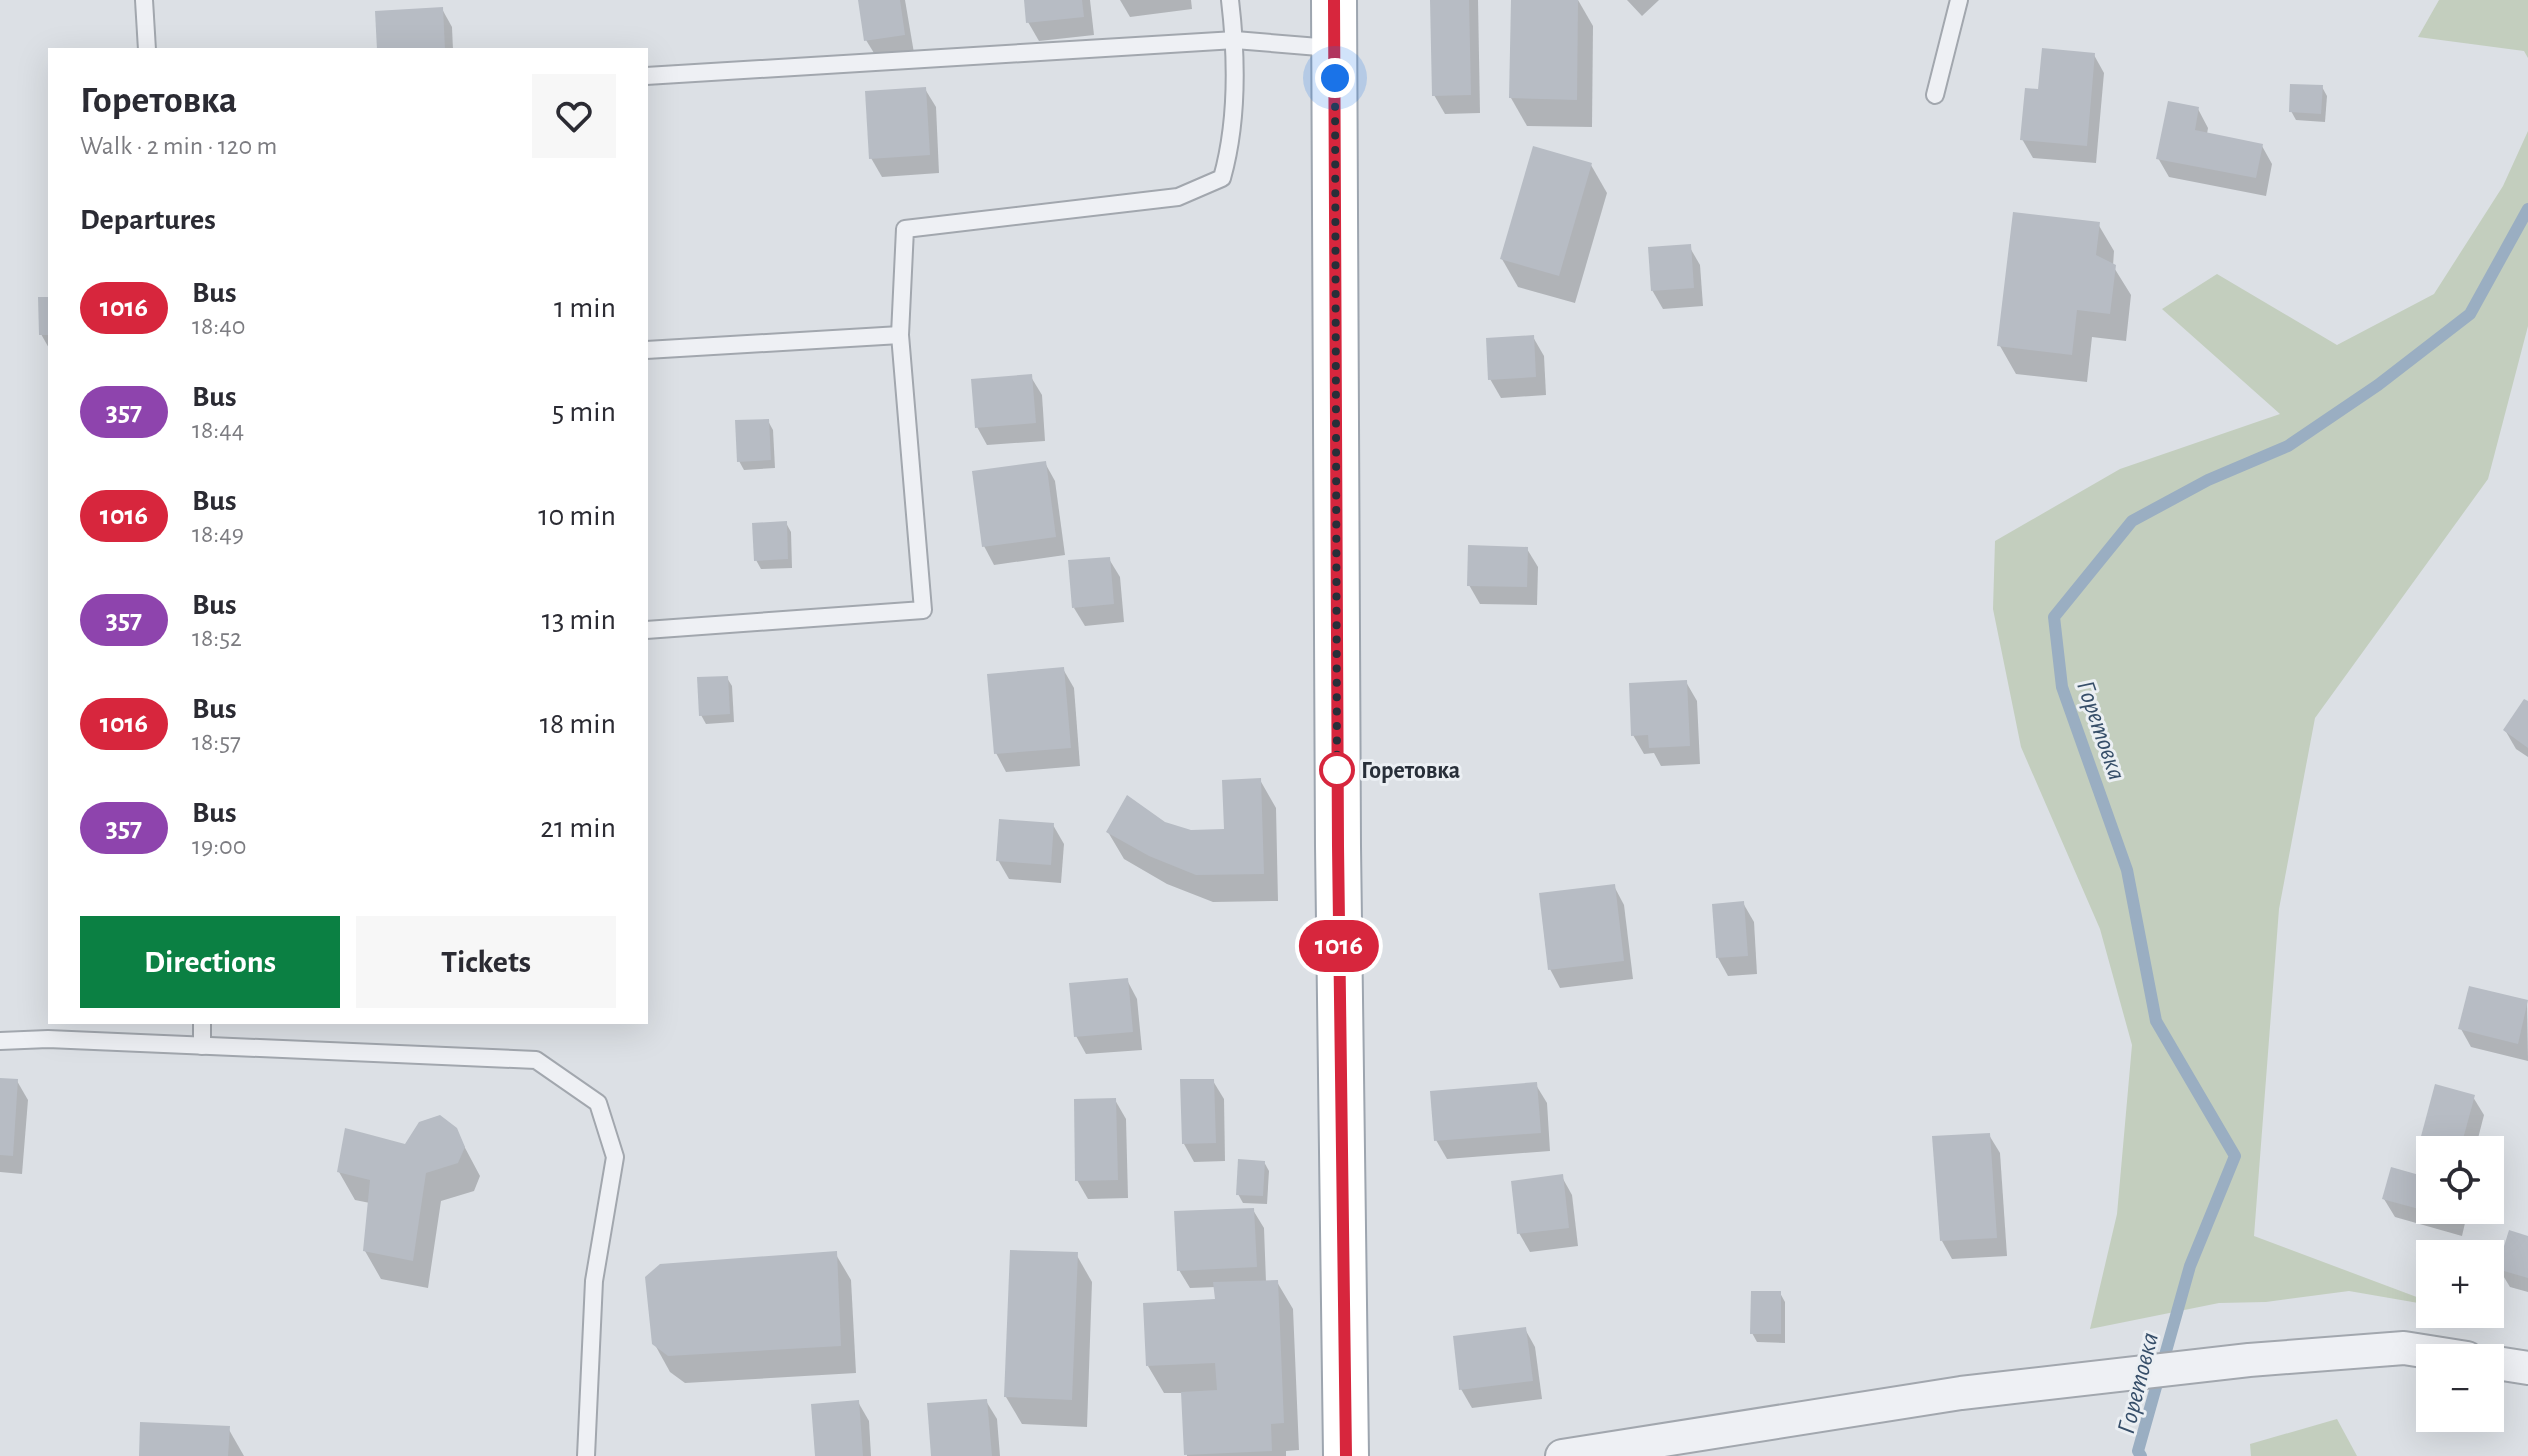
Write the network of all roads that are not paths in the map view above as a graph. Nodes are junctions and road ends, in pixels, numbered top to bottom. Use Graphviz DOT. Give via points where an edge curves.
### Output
graph roads {
  1 [pos="144,0"];
  2 [pos="1230,0"];
  3 [pos="1334,0"];
  4 [pos="1959,0"];
  5 [pos="1235,40"];
  6 [pos="147,48"];
  7 [pos="1335,48"];
  8 [pos="648,76"];
  9 [pos="1935,95"];
  10 [pos="900,335"];
  11 [pos="648,350"];
  12 [pos="648,630"];
  13 [pos="202,1024"];
  14 [pos="0,1041"];
  15 [pos="202,1046"];
  16 [pos="2416,1350"];
  17 [pos="2504,1364"];
  18 [pos="2528,1368"];
  19 [pos="586,1456"];
  20 [pos="1346,1456"];
  21 [pos="1562,1456"];
  1 -- 6 [label="lane"];
  2 -- 5 [label="lane"];
  3 -- 7 [label="main road"];
  4 -- 9 [label="lane"];
  5 -- 7 [label="lane"];
  5 -- 8 [label="lane"];
  5 -- 10 [label="lane" via="1233,141 1222,178 1178,197 905,229"];
  7 -- 20 [label="main road"];
  10 -- 11 [label="lane"];
  10 -- 12 [label="lane" via="923,610"];
  13 -- 15 [label="lane"];
  14 -- 15 [label="lane"];
  15 -- 19 [label="lane" via="536,1060 598,1103 615,1157 594,1281"];
  16 -- 21 [label="street" via="2249,1360 1961,1393"];
  17 -- 18 [label="street"];
}
